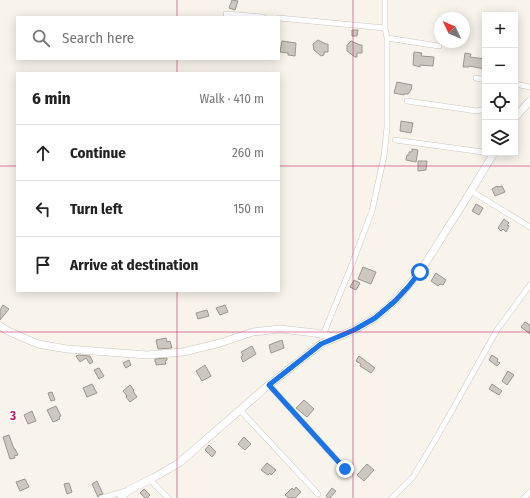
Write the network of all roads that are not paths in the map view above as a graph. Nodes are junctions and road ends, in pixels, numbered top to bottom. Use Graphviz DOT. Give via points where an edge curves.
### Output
graph roads {
  1 [pos="385,0"];
  2 [pos="226,14"];
  3 [pos="251,16"];
  4 [pos="280,18"];
  5 [pos="385,28"];
  6 [pos="386,38"];
  7 [pos="434,45"];
  8 [pos="476,78"];
  9 [pos="482,79"];
  10 [pos="518,84"];
  11 [pos="530,87"];
  12 [pos="407,101"];
  13 [pos="530,101"];
  14 [pos="482,110"];
  15 [pos="518,112"];
  16 [pos="395,140"];
  17 [pos="482,152"];
  18 [pos="492,156"];
  19 [pos="471,190"];
  20 [pos="530,227"];
  21 [pos="530,285"];
  22 [pos="0,326"];
  23 [pos="323,335"];
  24 [pos="335,337"];
  25 [pos="269,385"];
  26 [pos="240,410"];
  27 [pos="345,469"];
  28 [pos="150,480"];
  29 [pos="130,490"];
  30 [pos="530,492"];
  31 [pos="318,494"];
  32 [pos="102,498"];
  33 [pos="121,498"];
  34 [pos="168,498"];
  35 [pos="392,498"];
  36 [pos="524,498"];
  1 -- 5 [label="street"];
  2 -- 3 [label="street"];
  4 -- 5 [label="street"];
  5 -- 6 [label="street"];
  6 -- 7 [label="street"];
  6 -- 23 [label="street" via="387,127 384,156 372,211"];
  8 -- 9 [label="street"];
  10 -- 11 [label="street"];
  12 -- 14 [label="street"];
  13 -- 15 [label="street"];
  16 -- 17 [label="street"];
  18 -- 19 [label="street"];
  19 -- 20 [label="street"];
  19 -- 24 [label="street" via="408,287 375,318"];
  21 -- 35 [label="street" via="497,330 413,477"];
  22 -- 23 [label="street" via="38,344 67,349 147,355 183,352 253,332 280,329"];
  23 -- 24 [label="street"];
  24 -- 25 [label="street" via="321,344"];
  25 -- 26 [label="street"];
  25 -- 27 [label="street"];
  26 -- 28 [label="street" via="179,463"];
  26 -- 31 [label="street"];
  28 -- 29 [label="street"];
  28 -- 34 [label="street"];
  29 -- 32 [label="street"];
  29 -- 33 [label="street"];
  30 -- 36 [label="street"];
}
